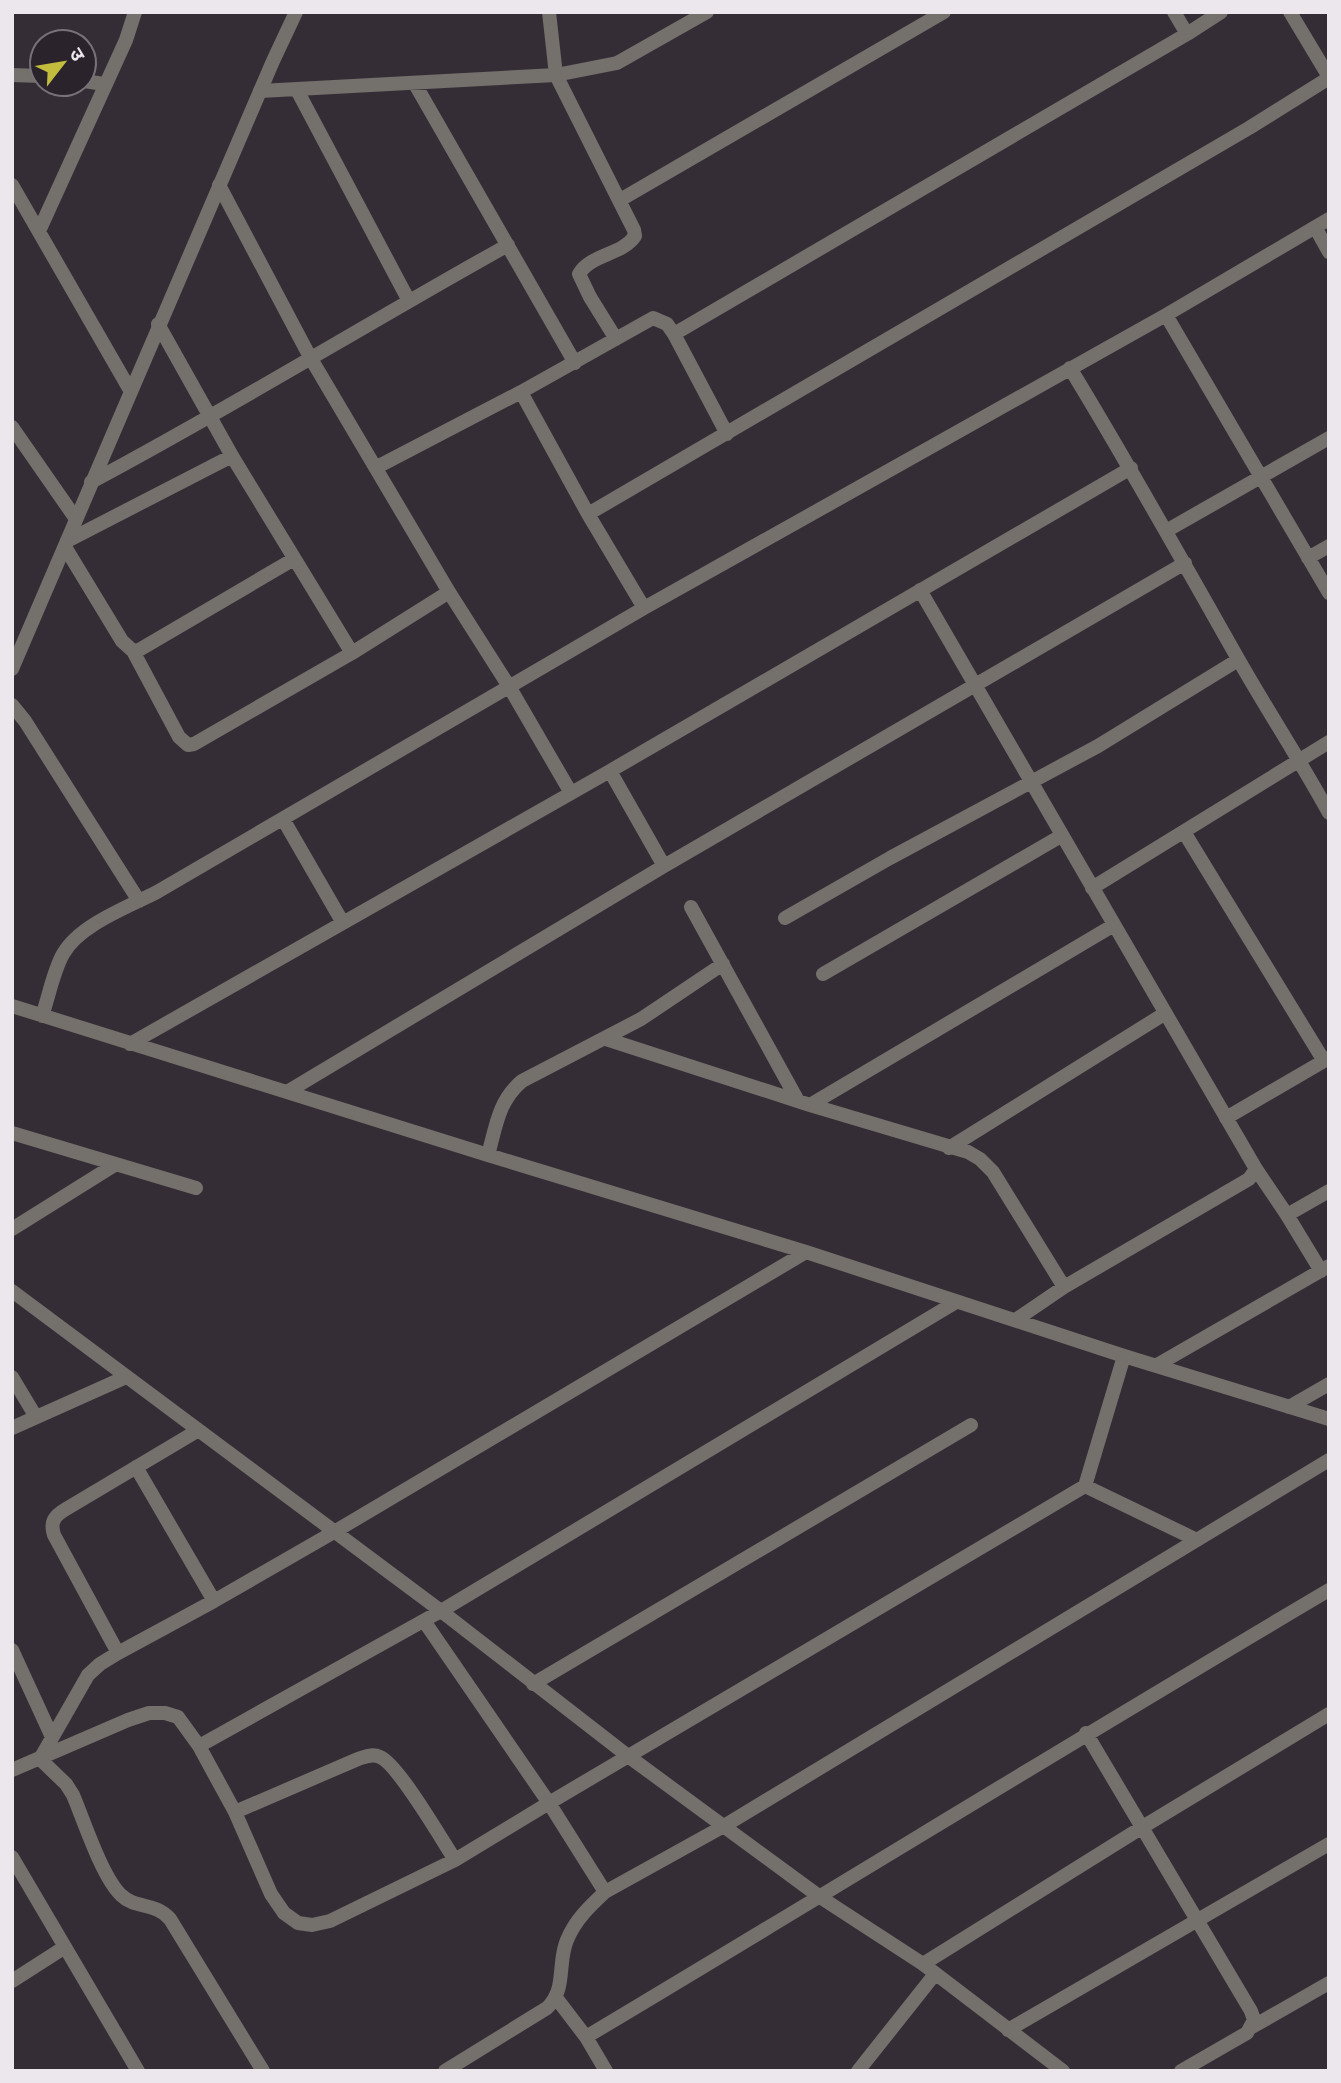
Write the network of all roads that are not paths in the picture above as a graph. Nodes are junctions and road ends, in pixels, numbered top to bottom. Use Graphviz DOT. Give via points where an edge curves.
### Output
graph roads {
  1 [pos="135,12"];
  2 [pos="296,12"];
  3 [pos="549,12"];
  4 [pos="707,12"];
  5 [pos="944,12"];
  6 [pos="1174,12"];
  7 [pos="1221,12"];
  8 [pos="1290,12"];
  9 [pos="1188,34"];
  10 [pos="556,75"];
  11 [pos="1329,77"];
  12 [pos="98,84"];
  13 [pos="415,84"];
  14 [pos="104,85"];
  15 [pos="297,90"];
  16 [pos="260,91"];
  17 [pos="12,185"];
  18 [pos="219,185"];
  19 [pos="620,200"];
  20 [pos="1329,219"];
  21 [pos="1315,227"];
  22 [pos="39,231"];
  23 [pos="508,245"];
  24 [pos="1329,252"];
  25 [pos="409,301"];
  26 [pos="1166,315"];
  27 [pos="159,324"];
  28 [pos="674,334"];
  29 [pos="616,339"];
  30 [pos="310,357"];
  31 [pos="575,363"];
  32 [pos="1070,368"];
  33 [pos="130,390"];
  34 [pos="521,392"];
  35 [pos="211,415"];
  36 [pos="12,427"];
  37 [pos="727,434"];
  38 [pos="1329,439"];
  39 [pos="232,456"];
  40 [pos="377,467"];
  41 [pos="1131,468"];
  42 [pos="1262,477"];
  43 [pos="91,482"];
  44 [pos="588,514"];
  45 [pos="76,519"];
  46 [pos="1166,531"];
  47 [pos="66,544"];
  48 [pos="1329,546"];
  49 [pos="1308,558"];
  50 [pos="293,559"];
  51 [pos="1185,563"];
  52 [pos="920,590"];
  53 [pos="449,592"];
  54 [pos="1329,593"];
  55 [pos="645,608"];
  56 [pos="133,651"];
  57 [pos="352,653"];
  58 [pos="1238,660"];
  59 [pos="12,669"];
  60 [pos="975,687"];
  61 [pos="510,688"];
  62 [pos="12,705"];
  63 [pos="1329,743"];
  64 [pos="1300,760"];
  65 [pos="610,771"];
  66 [pos="1029,782"];
  67 [pos="571,793"];
  68 [pos="1329,813"];
  69 [pos="283,820"];
  70 [pos="1184,832"];
  71 [pos="1061,836"];
  72 [pos="664,866"];
  73 [pos="1092,888"];
  74 [pos="139,901"];
  75 [pos="691,907"];
  76 [pos="785,918"];
  77 [pos="343,923"];
  78 [pos="1114,925"];
  79 [pos="723,964"];
  80 [pos="823,974"];
  81 [pos="12,1006"];
  82 [pos="1164,1014"];
  83 [pos="42,1016"];
  84 [pos="606,1039"];
  85 [pos="130,1044"];
  86 [pos="1326,1059"];
  87 [pos="287,1092"];
  88 [pos="804,1103"];
  89 [pos="1226,1118"];
  90 [pos="12,1133"];
  91 [pos="949,1148"];
  92 [pos="488,1156"];
  93 [pos="116,1164"];
  94 [pos="1256,1169"];
  95 [pos="196,1188"];
  96 [pos="1329,1191"];
  97 [pos="1287,1215"];
  98 [pos="12,1229"];
  99 [pos="806,1252"];
  100 [pos="1325,1269"];
  101 [pos="1064,1287"];
  102 [pos="12,1291"];
  103 [pos="956,1302"];
  104 [pos="1017,1319"];
  105 [pos="1124,1356"];
  106 [pos="1157,1366"];
  107 [pos="12,1377"];
  108 [pos="125,1377"];
  109 [pos="1329,1384"];
  110 [pos="1289,1407"];
  111 [pos="36,1417"];
  112 [pos="1329,1419"];
  113 [pos="971,1424"];
  114 [pos="12,1428"];
  115 [pos="197,1431"];
  116 [pos="1329,1460"];
  117 [pos="136,1467"];
  118 [pos="1085,1486"];
  119 [pos="334,1532"];
  120 [pos="1197,1539"];
  121 [pos="1329,1590"];
  122 [pos="214,1601"];
  123 [pos="441,1611"];
  124 [pos="424,1621"];
  125 [pos="12,1650"];
  126 [pos="118,1653"];
  127 [pos="533,1684"];
  128 [pos="1329,1714"];
  129 [pos="1086,1733"];
  130 [pos="52,1737"];
  131 [pos="200,1746"];
  132 [pos="628,1756"];
  133 [pos="40,1759"];
  134 [pos="12,1770"];
  135 [pos="549,1803"];
  136 [pos="235,1812"];
  137 [pos="724,1826"];
  138 [pos="1141,1828"];
  139 [pos="1329,1844"];
  140 [pos="12,1857"];
  141 [pos="455,1860"];
  142 [pos="606,1892"];
  143 [pos="820,1897"];
  144 [pos="1198,1922"];
  145 [pos="65,1947"];
  146 [pos="923,1964"];
  147 [pos="935,1974"];
  148 [pos="12,1982"];
  149 [pos="1329,1983"];
  150 [pos="557,1999"];
  151 [pos="1252,2027"];
  152 [pos="1008,2030"];
  153 [pos="586,2037"];
  154 [pos="464,2066"];
  155 [pos="138,2071"];
  156 [pos="263,2071"];
  157 [pos="446,2071"];
  158 [pos="606,2071"];
  159 [pos="858,2071"];
  160 [pos="1063,2071"];
  161 [pos="1181,2071"];
  1 -- 14 [label="street"];
  2 -- 16 [label="street"];
  3 -- 10 [label="street"];
  4 -- 10 [label="street" via="617,63"];
  5 -- 19 [label="street"];
  6 -- 9 [label="street"];
  7 -- 9 [label="street"];
  8 -- 11 [label="street"];
  9 -- 28 [label="street"];
  10 -- 13 [label="street"];
  10 -- 19 [label="street"];
  11 -- 37 [label="street"];
  12 -- 14 [label="street"];
  13 -- 15 [label="street"];
  13 -- 23 [label="street"];
  14 -- 22 [label="street"];
  15 -- 16 [label="street"];
  15 -- 25 [label="street"];
  16 -- 18 [label="street"];
  17 -- 22 [label="street"];
  18 -- 27 [label="street"];
  18 -- 30 [label="street"];
  19 -- 29 [label="street" via="635,236 579,274"];
  20 -- 21 [label="street"];
  21 -- 24 [label="street"];
  21 -- 26 [label="street"];
  22 -- 33 [label="street"];
  23 -- 25 [label="street"];
  23 -- 31 [label="street"];
  25 -- 30 [label="street"];
  26 -- 32 [label="street"];
  26 -- 42 [label="street"];
  27 -- 33 [label="street"];
  27 -- 35 [label="street"];
  28 -- 29 [label="street" via="667,324 653,318"];
  28 -- 37 [label="street"];
  29 -- 31 [label="street"];
  30 -- 35 [label="street"];
  30 -- 40 [label="street"];
  31 -- 34 [label="street"];
  32 -- 41 [label="street"];
  32 -- 55 [label="street"];
  33 -- 43 [label="street"];
  34 -- 40 [label="street"];
  34 -- 44 [label="street"];
  35 -- 39 [label="street"];
  35 -- 43 [label="street"];
  36 -- 45 [label="street"];
  37 -- 44 [label="street"];
  38 -- 42 [label="street"];
  39 -- 47 [label="street"];
  39 -- 50 [label="street"];
  40 -- 53 [label="street"];
  41 -- 46 [label="street"];
  41 -- 52 [label="street"];
  42 -- 46 [label="street"];
  42 -- 49 [label="street"];
  43 -- 45 [label="street"];
  44 -- 55 [label="street"];
  45 -- 47 [label="street"];
  46 -- 51 [label="street"];
  47 -- 56 [label="street" via="122,641"];
  47 -- 59 [label="street"];
  48 -- 49 [label="street"];
  49 -- 54 [label="street"];
  50 -- 56 [label="street"];
  50 -- 57 [label="street"];
  51 -- 58 [label="street"];
  51 -- 60 [label="street"];
  52 -- 60 [label="street"];
  52 -- 65 [label="street"];
  53 -- 57 [label="street"];
  53 -- 61 [label="street"];
  55 -- 61 [label="street"];
  56 -- 57 [label="street" via="179,737 188,745"];
  58 -- 64 [label="street"];
  58 -- 66 [label="street" via="1098,746"];
  60 -- 66 [label="street"];
  60 -- 72 [label="street"];
  61 -- 67 [label="street"];
  61 -- 69 [label="street"];
  62 -- 74 [label="street"];
  63 -- 64 [label="street"];
  64 -- 68 [label="street"];
  64 -- 70 [label="street"];
  65 -- 67 [label="street"];
  65 -- 72 [label="street"];
  66 -- 71 [label="street"];
  66 -- 76 [label="street"];
  67 -- 77 [label="street"];
  69 -- 74 [label="street"];
  69 -- 77 [label="street"];
  70 -- 73 [label="street"];
  70 -- 86 [label="street"];
  71 -- 73 [label="street"];
  71 -- 80 [label="street"];
  72 -- 87 [label="street"];
  73 -- 78 [label="street"];
  74 -- 83 [label="street" via="75,939 63,954"];
  75 -- 79 [label="street"];
  77 -- 85 [label="street"];
  78 -- 82 [label="street"];
  78 -- 88 [label="street"];
  79 -- 84 [label="street"];
  79 -- 88 [label="street"];
  81 -- 83 [label="street"];
  82 -- 89 [label="street"];
  82 -- 91 [label="street"];
  83 -- 85 [label="street"];
  84 -- 88 [label="street"];
  84 -- 92 [label="street" via="510,1091"];
  85 -- 87 [label="street"];
  86 -- 89 [label="street"];
  87 -- 92 [label="street"];
  88 -- 91 [label="street"];
  89 -- 94 [label="street"];
  90 -- 93 [label="street"];
  91 -- 101 [label="street" via="968,1152 993,1172"];
  92 -- 99 [label="street"];
  93 -- 95 [label="street"];
  93 -- 98 [label="street"];
  94 -- 97 [label="street"];
  94 -- 101 [label="street" via="1249,1179"];
  96 -- 97 [label="street"];
  97 -- 100 [label="street"];
  99 -- 103 [label="street"];
  99 -- 119 [label="street"];
  100 -- 106 [label="street"];
  101 -- 104 [label="street"];
  102 -- 108 [label="street"];
  103 -- 104 [label="street"];
  103 -- 123 [label="street"];
  104 -- 105 [label="street"];
  105 -- 106 [label="street"];
  105 -- 118 [label="street"];
  106 -- 110 [label="street"];
  107 -- 111 [label="street"];
  108 -- 111 [label="street"];
  108 -- 115 [label="street"];
  109 -- 110 [label="street"];
  110 -- 112 [label="street"];
  111 -- 114 [label="street"];
  113 -- 127 [label="street"];
  115 -- 117 [label="street"];
  115 -- 119 [label="street"];
  116 -- 120 [label="street"];
  117 -- 122 [label="street"];
  117 -- 126 [label="street" via="58,1514 51,1527"];
  118 -- 120 [label="street"];
  118 -- 132 [label="street"];
  119 -- 122 [label="street"];
  119 -- 123 [label="street"];
  120 -- 137 [label="street"];
  121 -- 129 [label="street"];
  122 -- 126 [label="street"];
  123 -- 124 [label="street"];
  123 -- 127 [label="street"];
  124 -- 131 [label="street"];
  124 -- 135 [label="street"];
  125 -- 130 [label="street"];
  126 -- 130 [label="street" via="88,1675"];
  127 -- 132 [label="street"];
  128 -- 138 [label="street"];
  129 -- 138 [label="street"];
  129 -- 143 [label="street"];
  130 -- 133 [label="street"];
  131 -- 133 [label="street" via="178,1717 149,1713"];
  131 -- 136 [label="street"];
  132 -- 135 [label="street"];
  132 -- 137 [label="street"];
  133 -- 134 [label="street"];
  133 -- 156 [label="street" via="66,1784 121,1895 157,1908 170,1919"];
  135 -- 141 [label="street"];
  135 -- 142 [label="street"];
  136 -- 141 [label="street" via="358,1759 380,1756 398,1774"];
  136 -- 141 [label="street" via="271,1894 298,1923 312,1926 330,1921"];
  137 -- 142 [label="street"];
  137 -- 143 [label="street"];
  138 -- 144 [label="street"];
  138 -- 146 [label="street"];
  139 -- 144 [label="street"];
  140 -- 145 [label="street"];
  142 -- 150 [label="street" via="586,1910 567,1940"];
  143 -- 146 [label="street"];
  143 -- 153 [label="street"];
  144 -- 151 [label="street" via="1251,2011"];
  144 -- 152 [label="street"];
  145 -- 148 [label="street"];
  145 -- 155 [label="street"];
  146 -- 147 [label="street"];
  147 -- 152 [label="street"];
  147 -- 159 [label="street"];
  149 -- 151 [label="street"];
  150 -- 153 [label="street"];
  150 -- 154 [label="street"];
  151 -- 161 [label="street"];
  152 -- 160 [label="street"];
  153 -- 158 [label="street"];
  154 -- 157 [label="street"];
}
